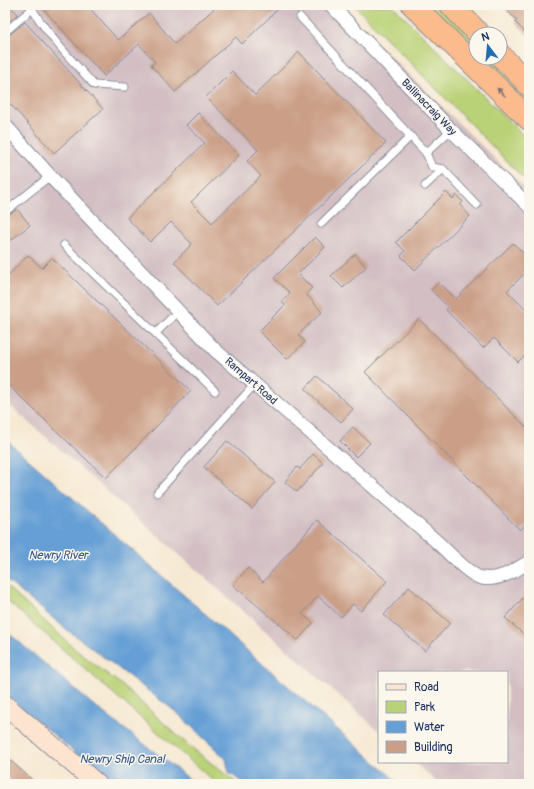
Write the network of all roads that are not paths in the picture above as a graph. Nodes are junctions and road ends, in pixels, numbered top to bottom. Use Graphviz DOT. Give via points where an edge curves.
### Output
graph roads {
  1 [pos="332,5"];
  2 [pos="413,5"];
  3 [pos="450,5"];
  4 [pos="31,7"];
  5 [pos="300,16"];
  6 [pos="471,26"];
  7 [pos="5,32"];
  8 [pos="508,63"];
  9 [pos="529,85"];
  10 [pos="125,86"];
  11 [pos="529,119"];
  12 [pos="5,125"];
  13 [pos="451,130"];
  14 [pos="411,136"];
  15 [pos="426,153"];
  16 [pos="443,170"];
  17 [pos="50,176"];
  18 [pos="425,186"];
  19 [pos="477,205"];
  20 [pos="529,206"];
  21 [pos="5,212"];
  22 [pos="321,224"];
  23 [pos="64,245"];
  24 [pos="178,311"];
  25 [pos="156,333"];
  26 [pos="255,384"];
  27 [pos="215,391"];
  28 [pos="157,493"];
  29 [pos="529,562"];
  30 [pos="5,705"];
  31 [pos="97,784"];
  1 -- 13 [label="street, Ballinacraig Way"];
  11 -- 2 [label="highway, one-way"];
  3 -- 6 [label="highway"];
  4 -- 7 [label="lane"];
  4 -- 10 [label="lane" via="68,56 94,85"];
  5 -- 14 [label="lane"];
  8 -- 9 [label="highway"];
  12 -- 17 [label="street, Rampart Road"];
  13 -- 15 [label="lane"];
  13 -- 20 [label="street, Ballinacraig Way"];
  14 -- 15 [label="lane"];
  14 -- 22 [label="lane"];
  15 -- 16 [label="lane" via="432,167"];
  16 -- 18 [label="lane"];
  16 -- 19 [label="lane"];
  17 -- 21 [label="lane"];
  17 -- 24 [label="street, Rampart Road"];
  23 -- 25 [label="lane"];
  24 -- 25 [label="lane"];
  24 -- 26 [label="street, Rampart Road" via="215,350"];
  25 -- 27 [label="lane"];
  26 -- 28 [label="lane"];
  26 -- 29 [label="street, Rampart Road" via="470,572 481,578 494,578 512,572"];
  30 -- 31 [label="main road"];
}
